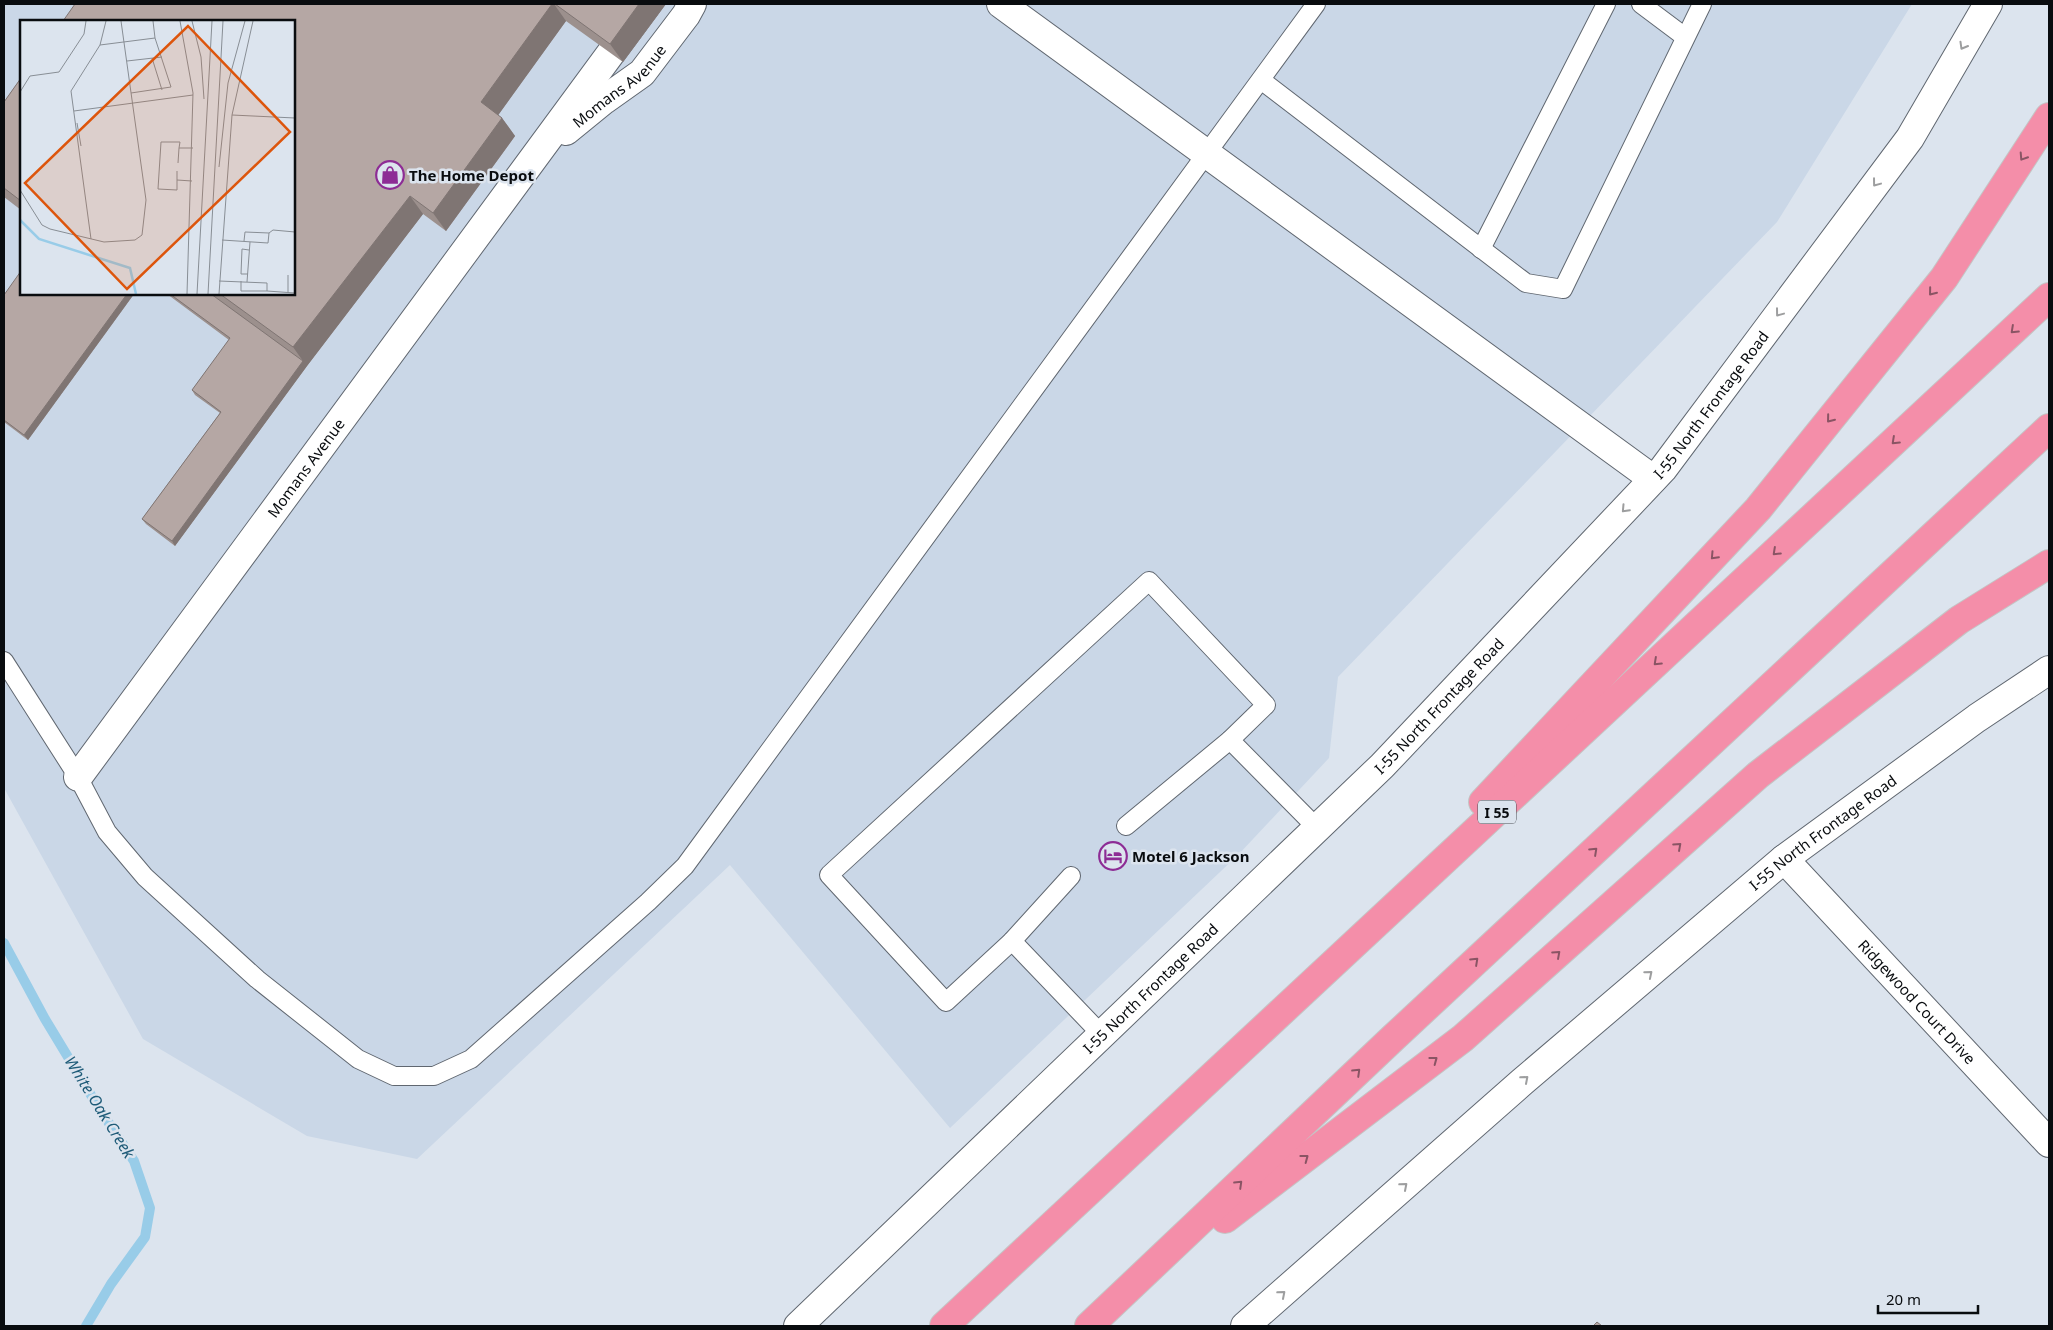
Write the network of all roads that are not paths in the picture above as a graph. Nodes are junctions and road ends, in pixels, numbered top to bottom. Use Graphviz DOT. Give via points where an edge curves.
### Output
graph roads {
  1 [pos="647,4"];
  2 [pos="692,4"];
  3 [pos="1000,4"];
  4 [pos="1316,4"];
  5 [pos="1606,4"];
  6 [pos="1642,4"];
  7 [pos="1702,4"];
  8 [pos="1988,4"];
  9 [pos="1685,37"];
  10 [pos="1261,80"];
  11 [pos="2049,116"];
  12 [pos="1207,154"];
  13 [pos="534,158"];
  14 [pos="1481,249"];
  15 [pos="2049,297"];
  16 [pos="2049,428"];
  17 [pos="1653,479"];
  18 [pos="2049,564"];
  19 [pos="4,661"];
  20 [pos="2049,670"];
  21 [pos="1230,740"];
  22 [pos="78,777"];
  23 [pos="1126,826"];
  24 [pos="1317,828"];
  25 [pos="1784,859"];
  26 [pos="1072,876"];
  27 [pos="1012,941"];
  28 [pos="1313,984"];
  29 [pos="1102,1035"];
  30 [pos="2049,1143"];
  31 [pos="1113,1304"];
  32 [pos="798,1326"];
  33 [pos="944,1326"];
  34 [pos="1089,1326"];
  35 [pos="1245,1326"];
  1 -- 13 [label="street, Momans Avenue"];
  2 -- 13 [label="street, Momans Avenue" via="642,73"];
  3 -- 12 [label="street"];
  4 -- 10 [label="lane"];
  5 -- 14 [label="lane"];
  6 -- 9 [label="lane"];
  7 -- 9 [label="lane"];
  8 -- 17 [label="street, I-55 North Frontage Road, one-way" via="1910,138"];
  9 -- 14 [label="lane" via="1563,289 1526,283"];
  10 -- 12 [label="lane"];
  10 -- 14 [label="lane"];
  11 -- 28 [label="highway, one-way" via="1944,278 1758,509"];
  12 -- 17 [label="street"];
  12 -- 22 [label="lane" via="685,866 471,1059 434,1076 394,1076 358,1059 256,980 146,877 108,832"];
  13 -- 22 [label="street, Momans Avenue"];
  15 -- 28 [label="highway, I 55, one-way"];
  31 -- 16 [label="highway, one-way" via="1401,1031"];
  17 -- 24 [label="street, I-55 North Frontage Road, one-way" via="1382,766"];
  31 -- 18 [label="highway, one-way" via="1463,1038 1758,775 1959,620"];
  19 -- 22 [label="lane"];
  20 -- 25 [label="street, I-55 North Frontage Road" via="1977,718"];
  21 -- 23 [label="lane"];
  21 -- 24 [label="lane"];
  21 -- 27 [label="lane" via="1266,705 1149,581 829,875 946,1002"];
  24 -- 29 [label="street, I-55 North Frontage Road"];
  25 -- 30 [label="street, Ridgewood Court Drive"];
  35 -- 25 [label="street, I-55 North Frontage Road, one-way" via="1522,1082"];
  26 -- 27 [label="lane"];
  27 -- 29 [label="lane"];
  28 -- 33 [label="highway, I 55"];
  29 -- 32 [label="street, I-55 North Frontage Road"];
  31 -- 34 [label="highway"];
}
